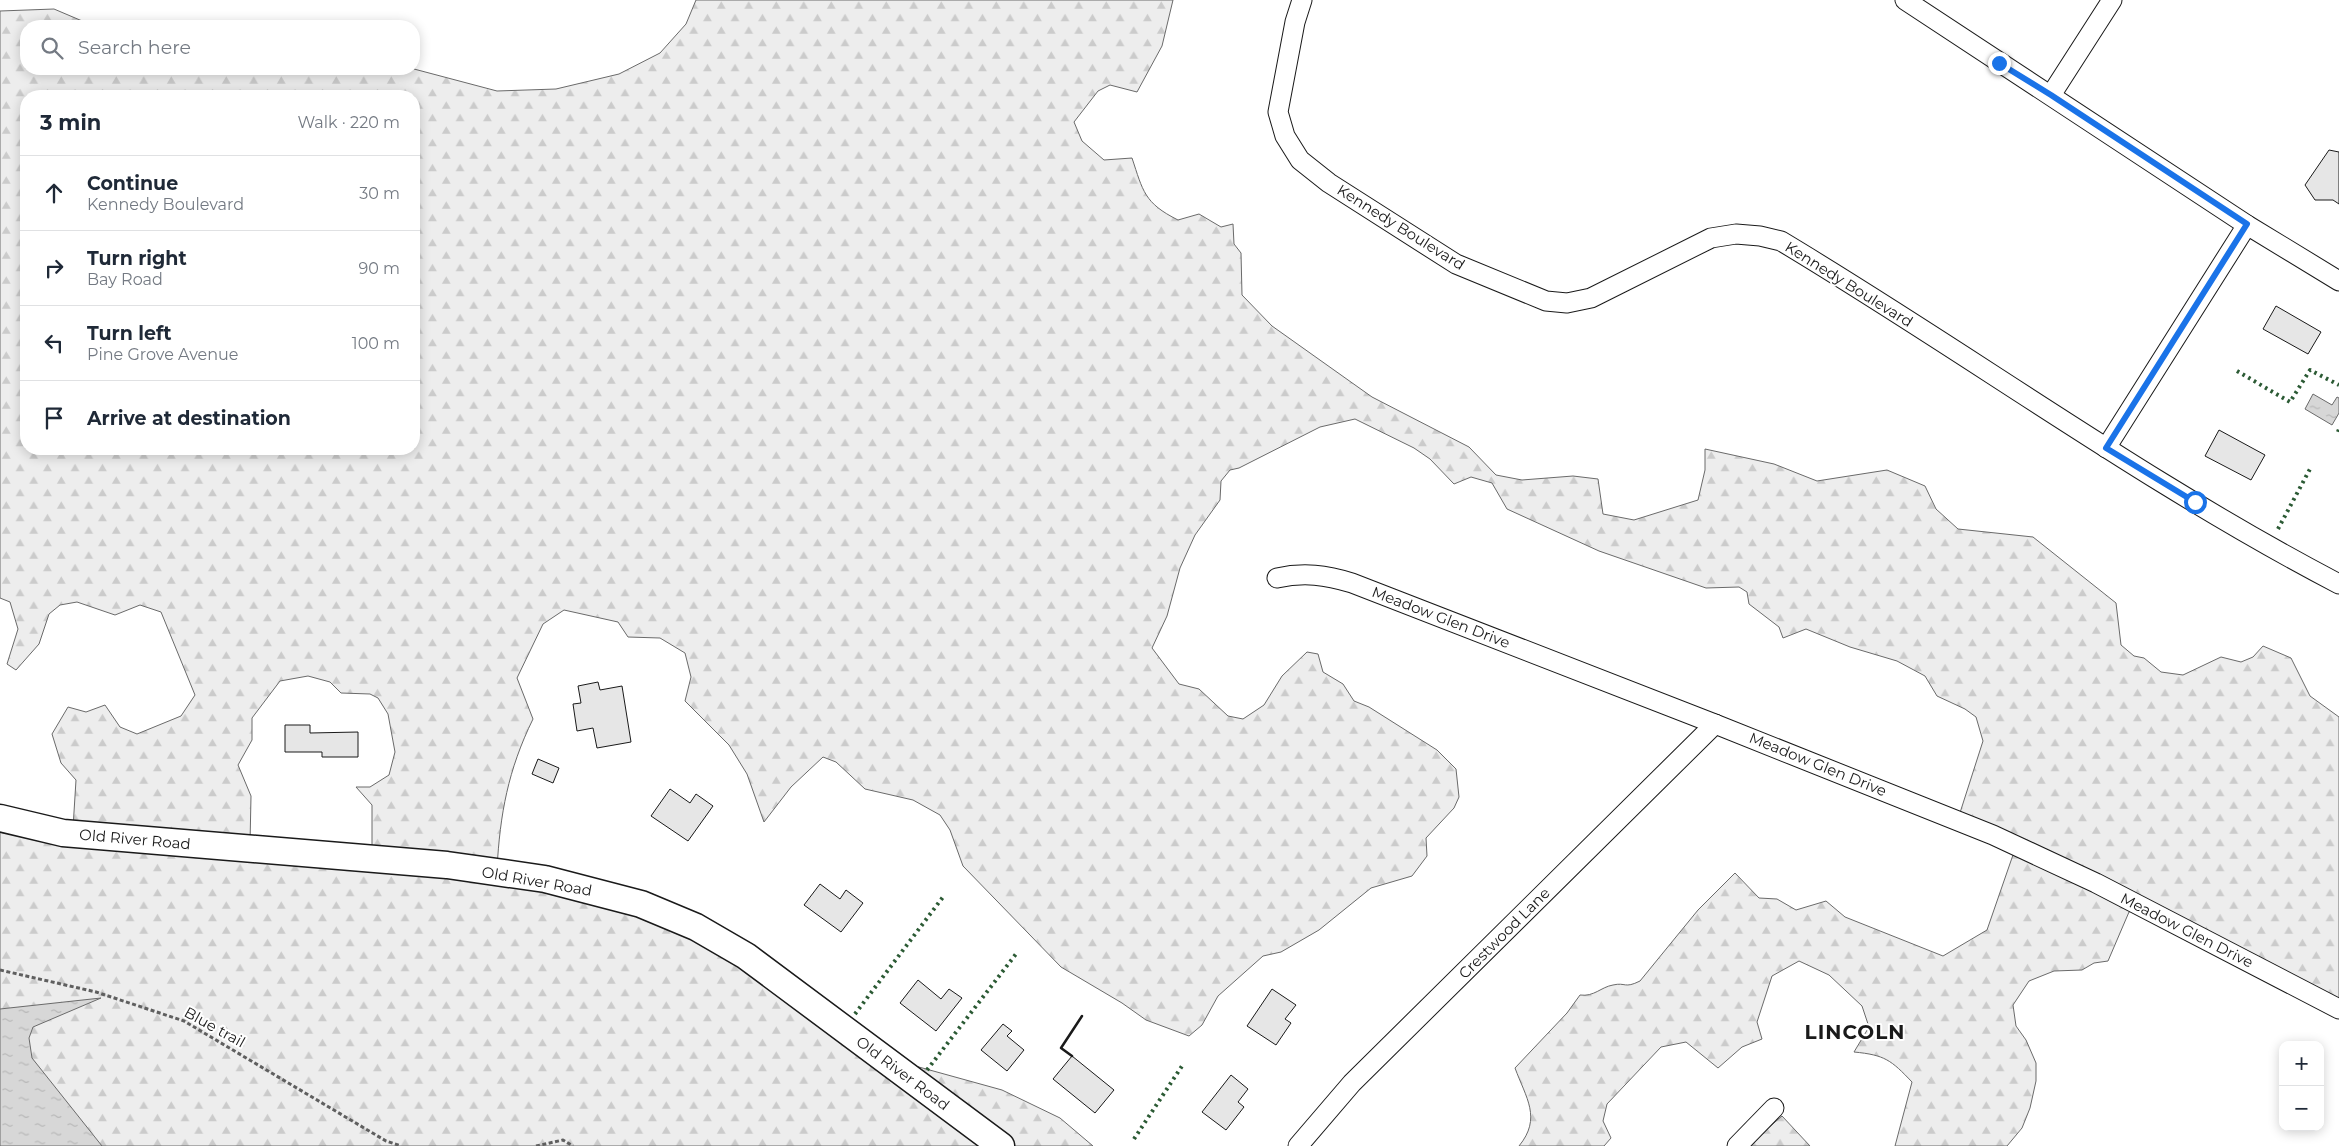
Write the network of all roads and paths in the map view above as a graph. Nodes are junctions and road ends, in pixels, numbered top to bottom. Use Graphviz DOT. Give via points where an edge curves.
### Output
graph roads {
  1 [pos="1302,0"];
  2 [pos="1905,0"];
  3 [pos="2112,0"];
  4 [pos="2051,95"];
  5 [pos="2247,224"];
  6 [pos="2339,281"];
  7 [pos="2106,448"];
  8 [pos="1277,578"];
  9 [pos="2339,584"];
  10 [pos="1715,724"];
  11 [pos="0,818"];
  12 [pos="0,970"];
  13 [pos="2339,1009"];
  14 [pos="1774,1108"];
  15 [pos="401,1146"];
  16 [pos="536,1146"];
  17 [pos="573,1146"];
  18 [pos="1001,1146"];
  19 [pos="1298,1146"];
  20 [pos="1737,1146"];
  1 -- 7 [label="street, Kennedy Boulevard" via="1278,112 1285,136 1300,160 1329,183 1456,264 1546,301 1567,303 1591,298 1710,238 1736,234 1781,241"];
  2 -- 4 [label="street"];
  3 -- 4 [label="street"];
  4 -- 5 [label="street"];
  5 -- 6 [label="street"];
  5 -- 7 [label="street"];
  7 -- 9 [label="street, Kennedy Boulevard" via="2268,547"];
  8 -- 10 [label="street, Meadow Glen Drive" via="1315,574 1352,583"];
  10 -- 13 [label="street, Meadow Glen Drive" via="2025,850"];
  10 -- 19 [label="street, Crestwood Lane" via="1352,1083"];
  11 -- 18 [label="main road, Old River Road" via="63,833 447,865 545,879 641,904 696,927 746,956"];
  12 -- 15 [label="path, Blue trail" via="96,992 184,1021 386,1141"];
  14 -- 20 [label="street"];
  16 -- 17 [label="path" via="563,1140"];
}
